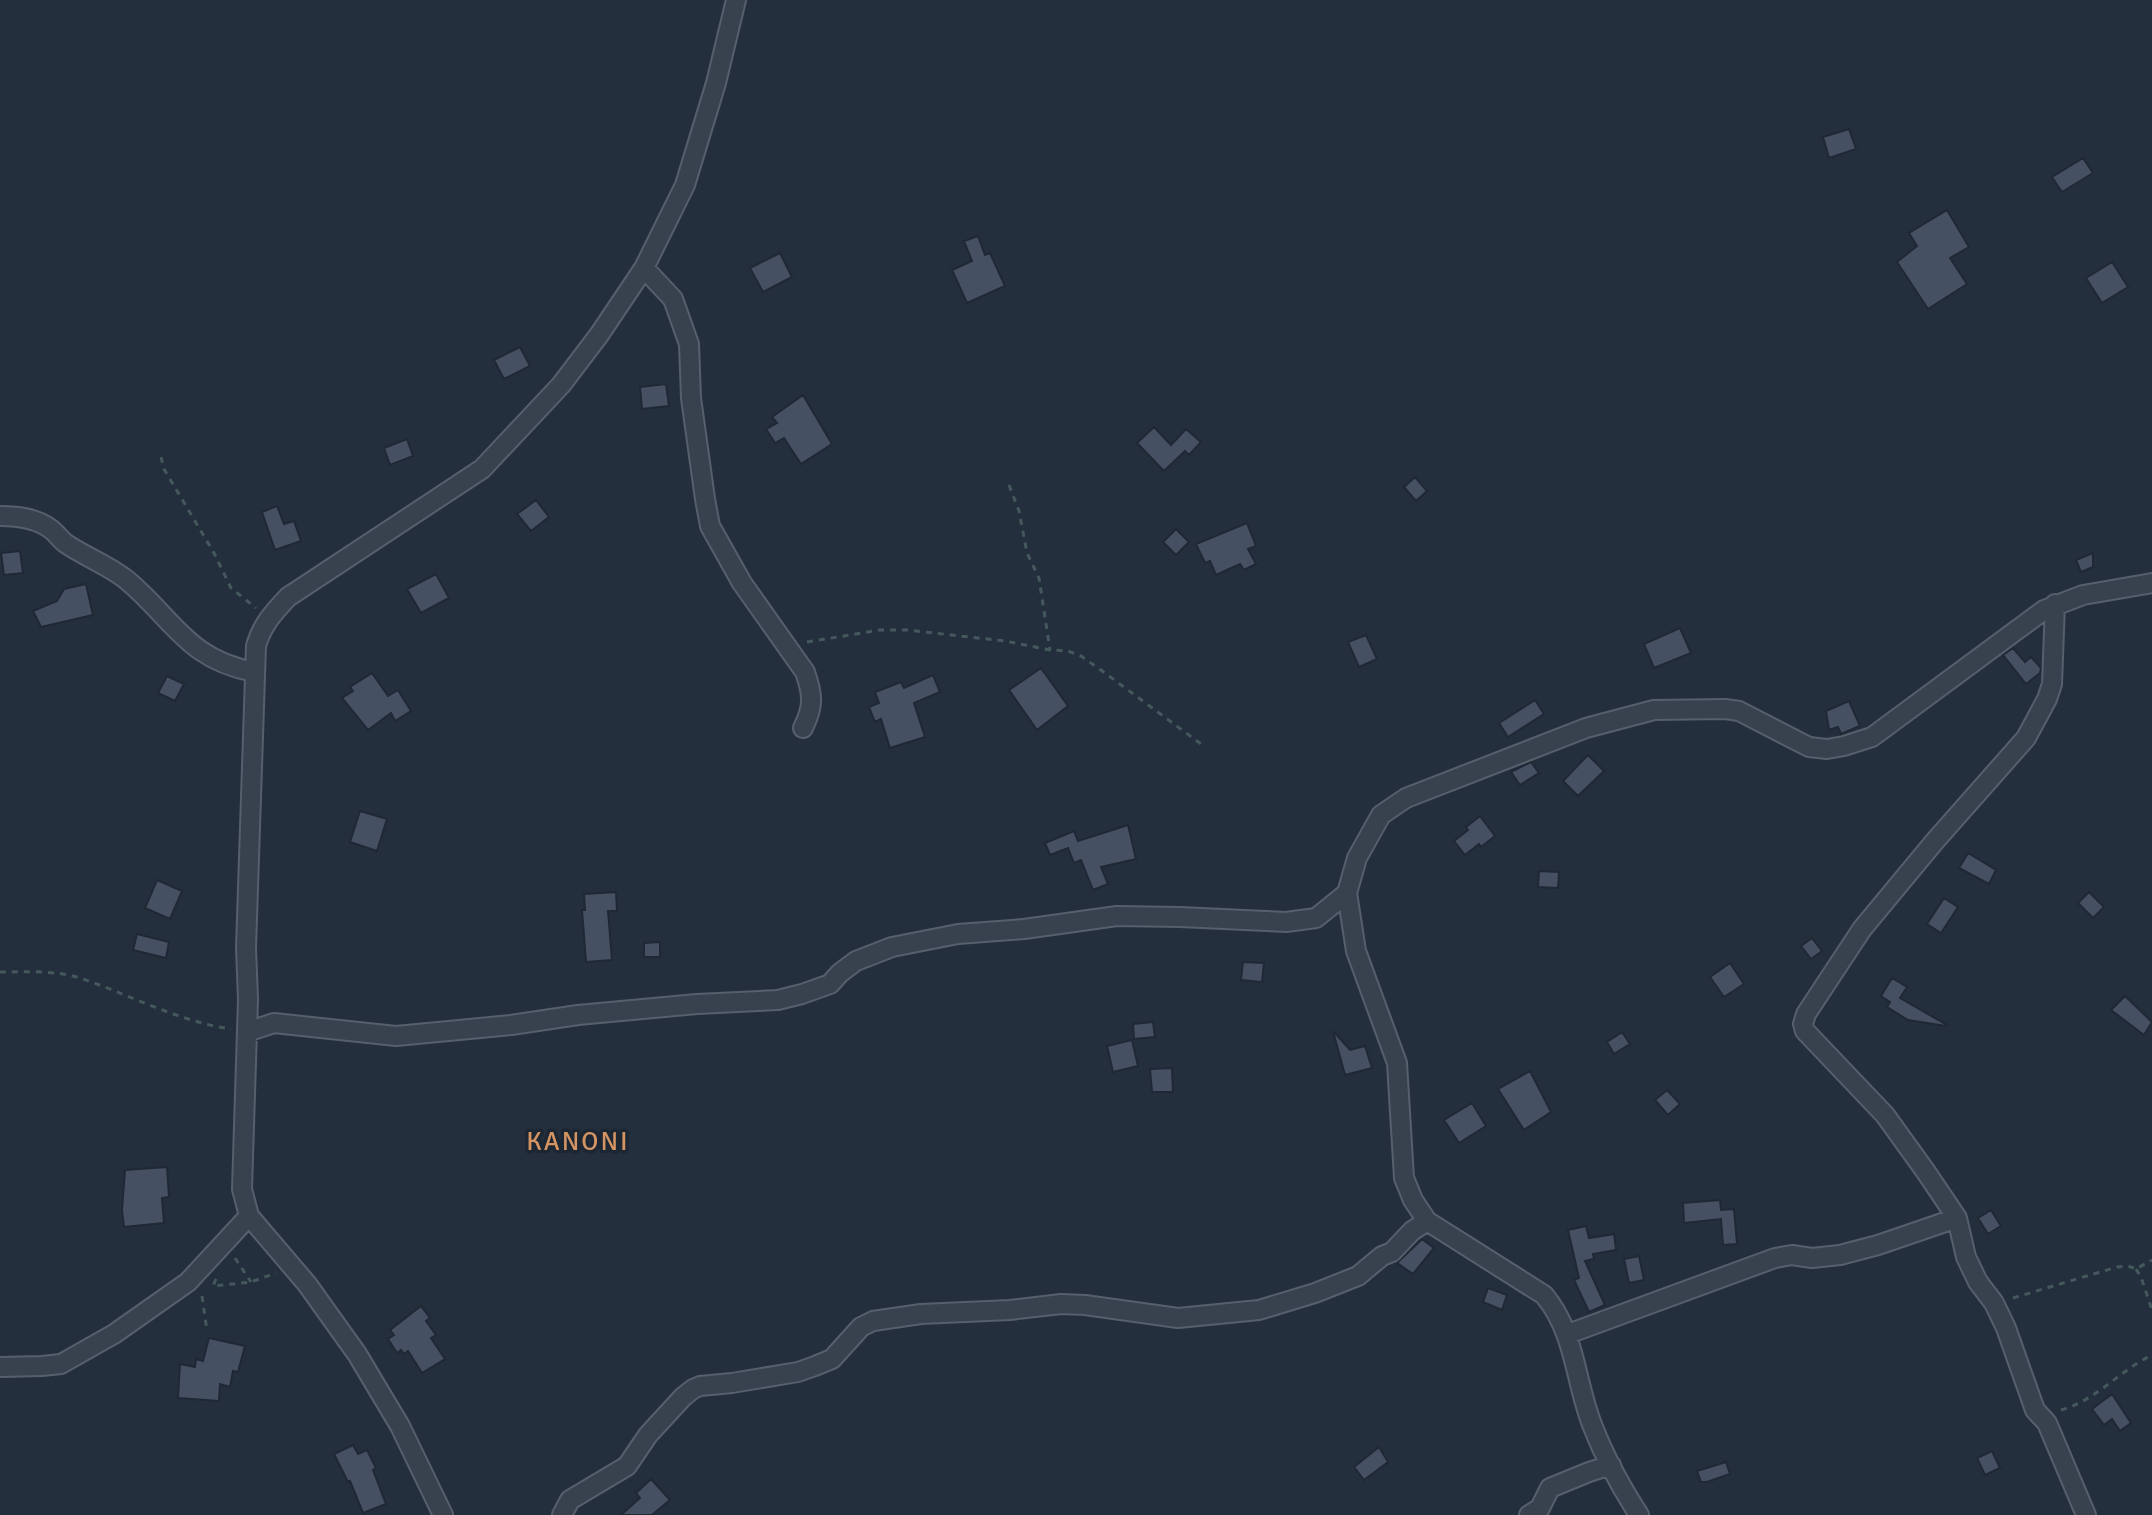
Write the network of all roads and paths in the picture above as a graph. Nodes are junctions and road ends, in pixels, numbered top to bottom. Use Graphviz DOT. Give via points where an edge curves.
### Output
graph roads {
  1 [pos="736,0"];
  2 [pos="644,268"];
  3 [pos="161,457"];
  4 [pos="1009,485"];
  5 [pos="0,516"];
  6 [pos="2152,583"];
  7 [pos="2055,604"];
  8 [pos="268,618"];
  9 [pos="788,646"];
  10 [pos="1050,650"];
  11 [pos="254,672"];
  12 [pos="803,728"];
  13 [pos="1205,747"];
  14 [pos="1347,893"];
  15 [pos="0,972"];
  16 [pos="248,999"];
  17 [pos="274,1023"];
  18 [pos="247,1032"];
  19 [pos="249,1216"];
  20 [pos="1957,1218"];
  21 [pos="1427,1221"];
  22 [pos="230,1252"];
  23 [pos="2152,1260"];
  24 [pos="293,1267"];
  25 [pos="2136,1269"];
  26 [pos="218,1275"];
  27 [pos="251,1282"];
  28 [pos="201,1293"];
  29 [pos="1994,1303"];
  30 [pos="2152,1310"];
  31 [pos="207,1331"];
  32 [pos="1568,1334"];
  33 [pos="2152,1355"];
  34 [pos="0,1367"];
  35 [pos="2047,1423"];
  36 [pos="1611,1465"];
  37 [pos="443,1515"];
  38 [pos="562,1515"];
  39 [pos="1529,1515"];
  40 [pos="1639,1515"];
  41 [pos="2086,1515"];
  1 -- 2 [label="street" via="685,185"];
  2 -- 8 [label="street" via="561,385 482,469 288,597"];
  2 -- 9 [label="street" via="673,299 689,344 691,398 710,526 742,583"];
  3 -- 8 [label="path" via="231,588"];
  4 -- 10 [label="path" via="1039,578"];
  5 -- 11 [label="street" via="47,526 62,541 125,578 182,638 220,663"];
  6 -- 7 [label="street"];
  7 -- 14 [label="street" via="1872,737 1844,746 1809,747 1739,711 1654,710 1586,728 1406,798 1381,815 1369,834"];
  7 -- 20 [label="street" via="2052,684 2026,738 1862,929 1803,1024 1885,1115"];
  8 -- 11 [label="street" via="256,646"];
  9 -- 10 [label="path" via="907,630"];
  9 -- 12 [label="street" via="811,688 812,711"];
  10 -- 13 [label="path" via="1081,656"];
  11 -- 16 [label="street"];
  14 -- 17 [label="street" via="1316,918 1286,922 1117,916 958,934 892,947 856,961 830,984 778,1000 396,1036"];
  14 -- 21 [label="street" via="1356,951 1397,1063 1404,1178"];
  15 -- 18 [label="path" via="77,977 181,1015"];
  16 -- 17 [label="street"];
  16 -- 18 [label="street"];
  17 -- 18 [label="street"];
  18 -- 19 [label="street" via="242,1189"];
  19 -- 24 [label="street"];
  19 -- 34 [label="street" via="188,1282 103,1341 61,1364"];
  20 -- 29 [label="street" via="1966,1257"];
  20 -- 32 [label="street" via="1840,1255 1775,1258"];
  21 -- 32 [label="street" via="1544,1295"];
  21 -- 38 [label="street" via="1358,1276 1259,1310 1178,1318 1061,1304 873,1321 832,1359 815,1366 693,1389 648,1435 627,1466 570,1500"];
  22 -- 27 [label="path"];
  23 -- 25 [label="path"];
  24 -- 27 [label="path"];
  24 -- 37 [label="street" via="357,1354 400,1426"];
  25 -- 29 [label="path" via="2117,1267"];
  25 -- 30 [label="path"];
  26 -- 27 [label="path" via="213,1286"];
  28 -- 31 [label="path"];
  29 -- 35 [label="street" via="2035,1410"];
  32 -- 36 [label="street" via="1592,1425"];
  33 -- 35 [label="path" via="2094,1396 2057,1411"];
  35 -- 41 [label="street"];
  36 -- 39 [label="street" via="1550,1488 1540,1508"];
  36 -- 40 [label="street"];
}
